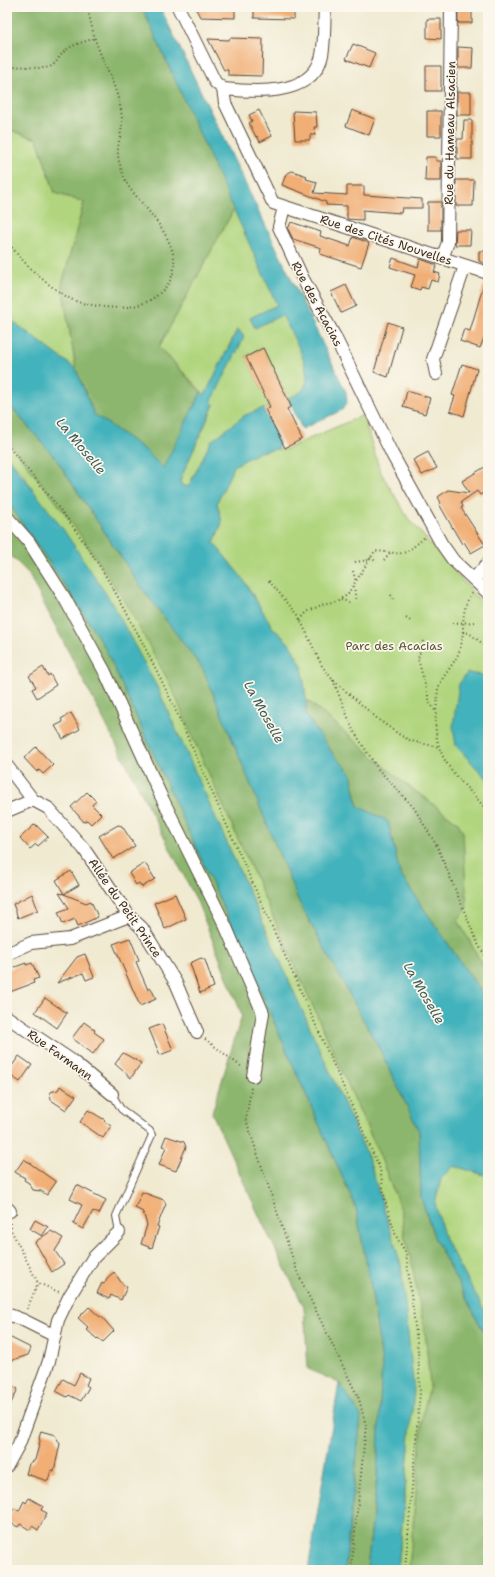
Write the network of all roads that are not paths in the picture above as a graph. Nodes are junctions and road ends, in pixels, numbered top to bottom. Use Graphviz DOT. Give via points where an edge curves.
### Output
graph roads {
  1 [pos="178,7"];
  2 [pos="325,7"];
  3 [pos="451,7"];
  4 [pos="223,89"];
  5 [pos="284,207"];
  6 [pos="442,259"];
  7 [pos="465,266"];
  8 [pos="488,273"];
  9 [pos="436,374"];
  10 [pos="7,517"];
  11 [pos="488,563"];
  12 [pos="480,585"];
  13 [pos="7,766"];
  14 [pos="33,800"];
  15 [pos="7,811"];
  16 [pos="129,916"];
  17 [pos="7,954"];
  18 [pos="7,1017"];
  19 [pos="197,1032"];
  20 [pos="253,1076"];
  21 [pos="112,1094"];
  22 [pos="119,1232"];
  23 [pos="7,1314"];
  24 [pos="55,1336"];
  25 [pos="7,1466"];
  1 -- 4 [label="street" via="215,82"];
  2 -- 4 [label="street" via="321,59 313,72 299,85 287,89"];
  3 -- 6 [label="street, Rue du Hameau Alsacien" via="448,242"];
  4 -- 5 [label="street" via="225,103 266,192 273,203"];
  5 -- 6 [label="street, Rue des Cités Nouvelles"];
  5 -- 12 [label="street, Rue des Acacias" via="279,227 291,255 335,336 392,454 453,560"];
  6 -- 7 [label="street, Rue des Cités Nouvelles"];
  7 -- 8 [label="street, Rue des Cités Nouvelles"];
  7 -- 9 [label="street" via="433,359"];
  10 -- 20 [label="street" via="29,542 64,597 105,672 160,794 228,932 263,1013"];
  11 -- 12 [label="street"];
  13 -- 14 [label="street"];
  14 -- 15 [label="street"];
  14 -- 16 [label="street, Allée du Petit Prince" via="48,808 84,849"];
  16 -- 17 [label="street" via="70,939 31,943"];
  16 -- 19 [label="street, Allée du Petit Prince" via="142,928 176,984"];
  18 -- 21 [label="street, Rue Farmann" via="71,1060"];
  21 -- 22 [label="lane" via="121,1109 152,1135 116,1216"];
  22 -- 24 [label="street" via="93,1258 69,1297 58,1320"];
  23 -- 24 [label="street"];
  24 -- 25 [label="street" via="49,1361 19,1444"];
}
